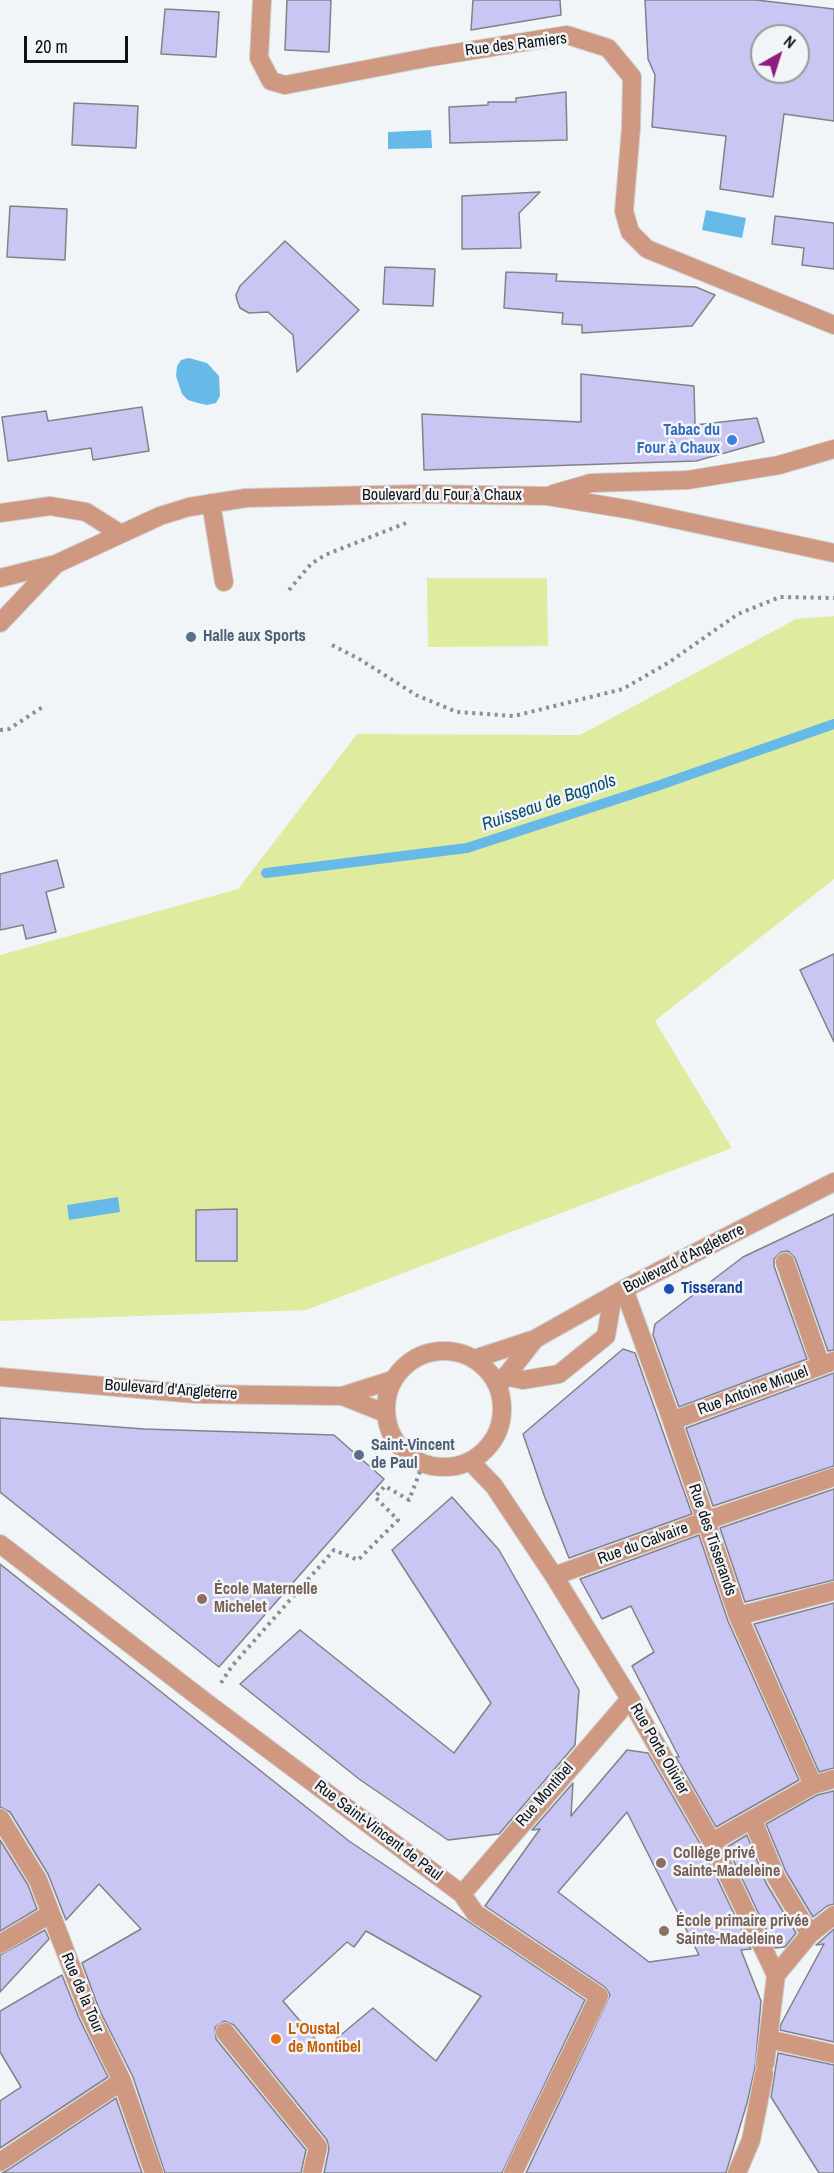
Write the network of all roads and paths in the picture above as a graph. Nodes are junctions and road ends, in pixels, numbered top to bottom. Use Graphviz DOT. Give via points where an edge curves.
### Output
graph roads {
  1 [pos="262,0"];
  2 [pos="834,325"];
  3 [pos="834,449"];
  4 [pos="420,494"];
  5 [pos="547,496"];
  6 [pos="211,503"];
  7 [pos="0,513"];
  8 [pos="121,534"];
  9 [pos="834,553"];
  10 [pos="56,564"];
  11 [pos="0,578"];
  12 [pos="224,582"];
  13 [pos="289,590"];
  14 [pos="834,598"];
  15 [pos="0,622"];
  16 [pos="332,645"];
  17 [pos="44,706"];
  18 [pos="0,730"];
  19 [pos="834,1182"];
  20 [pos="785,1262"];
  21 [pos="618,1292"];
  22 [pos="535,1339"];
  23 [pos="474,1359"];
  24 [pos="828,1363"];
  25 [pos="0,1377"];
  26 [pos="392,1380"];
  27 [pos="502,1381"];
  28 [pos="342,1396"];
  29 [pos="385,1413"];
  30 [pos="672,1421"];
  31 [pos="470,1461"];
  32 [pos="423,1464"];
  33 [pos="834,1478"];
  34 [pos="705,1521"];
  35 [pos="0,1544"];
  36 [pos="554,1576"];
  37 [pos="834,1591"];
  38 [pos="738,1616"];
  39 [pos="630,1699"];
  40 [pos="208,1704"];
  41 [pos="834,1779"];
  42 [pos="813,1785"];
  43 [pos="0,1818"];
  44 [pos="753,1821"];
  45 [pos="712,1842"];
  46 [pos="462,1893"];
  47 [pos="50,1914"];
  48 [pos="834,1915"];
  49 [pos="810,1934"];
  50 [pos="0,1944"];
  51 [pos="776,1975"];
  52 [pos="225,2032"];
  53 [pos="768,2039"];
  54 [pos="834,2054"];
  55 [pos="122,2081"];
  56 [pos="0,2162"];
  57 [pos="740,2171"];
  58 [pos="154,2173"];
  59 [pos="312,2173"];
  60 [pos="513,2173"];
  1 -- 2 [label="street, Rue des Ramiers" via="260,58 271,81 285,85 567,35 608,48 632,77 624,211 630,232 647,249"];
  3 -- 5 [label="street" via="779,465 688,480 591,483"];
  4 -- 5 [label="street, Boulevard du Four à Chaux"];
  4 -- 6 [label="street, Boulevard du Four à Chaux" via="246,498"];
  4 -- 13 [label="path" via="417,518 325,555 311,564"];
  5 -- 9 [label="street, Boulevard du Four à Chaux"];
  6 -- 8 [label="street, Boulevard du Four à Chaux" via="160,516"];
  6 -- 12 [label="street"];
  7 -- 8 [label="street" via="50,506 86,512"];
  8 -- 10 [label="street, Boulevard du Four à Chaux"];
  10 -- 11 [label="street, Boulevard du Four à Chaux"];
  10 -- 15 [label="street, Boulevard du Four à Chaux"];
  14 -- 16 [label="path" via="780,597 738,614 623,689 514,716 457,712 416,696"];
  17 -- 18 [label="path" via="9,729"];
  19 -- 21 [label="street, Boulevard d'Angleterre"];
  20 -- 24 [label="street"];
  21 -- 22 [label="street, Boulevard d'Angleterre"];
  21 -- 27 [label="street" via="606,1336 559,1374"];
  21 -- 30 [label="street, Rue des Tisserands"];
  22 -- 23 [label="street, Boulevard d'Angleterre"];
  22 -- 27 [label="street, Boulevard d'Angleterre"];
  23 -- 26 [label="street, Boulevard d'Angleterre" via="438,1350 404,1365"];
  23 -- 27 [label="street"];
  24 -- 30 [label="street, Rue Antoine Miquel"];
  25 -- 28 [label="street, Boulevard d'Angleterre" via="196,1394"];
  26 -- 28 [label="street, Boulevard d'Angleterre"];
  26 -- 29 [label="street"];
  27 -- 31 [label="street" via="501,1421 495,1437 484,1452"];
  28 -- 29 [label="street, Boulevard d'Angleterre"];
  29 -- 32 [label="street" via="397,1444"];
  30 -- 34 [label="street, Rue des Tisserands"];
  31 -- 32 [label="street" via="454,1467"];
  31 -- 36 [label="street, Rue Porte Olivier" via="494,1486"];
  32 -- 40 [label="path" via="410,1500 385,1486 375,1497 398,1520 358,1560 334,1550 231,1666"];
  33 -- 34 [label="street, Rue du Calvaire"];
  34 -- 36 [label="street, Rue du Calvaire"];
  34 -- 38 [label="street, Rue des Tisserands"];
  35 -- 40 [label="street, Rue Saint-Vincent de Paul"];
  36 -- 39 [label="street, Rue Porte Olivier"];
  37 -- 38 [label="street"];
  38 -- 42 [label="street, Rue des Tisserands"];
  39 -- 45 [label="street, Rue Porte Olivier"];
  39 -- 46 [label="street, Rue Montibel"];
  40 -- 46 [label="street, Rue Saint-Vincent de Paul"];
  41 -- 42 [label="street"];
  42 -- 44 [label="street"];
  43 -- 47 [label="street, Rue de la Tour" via="38,1880"];
  44 -- 45 [label="street"];
  44 -- 49 [label="street" via="776,1877"];
  45 -- 51 [label="street, Rue Porte Olivier"];
  46 -- 60 [label="street, Rue Saint-Vincent de Paul" via="475,1913 599,1996"];
  47 -- 50 [label="street"];
  47 -- 55 [label="street, Rue de la Tour" via="89,2013"];
  48 -- 49 [label="street"];
  49 -- 51 [label="street"];
  51 -- 53 [label="street"];
  52 -- 59 [label="street" via="318,2147"];
  53 -- 54 [label="street"];
  53 -- 57 [label="street" via="751,2140"];
  55 -- 56 [label="street"];
  55 -- 58 [label="street, Rue de la Tour"];
}
